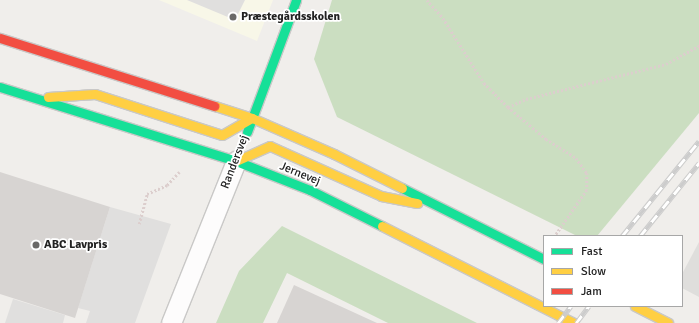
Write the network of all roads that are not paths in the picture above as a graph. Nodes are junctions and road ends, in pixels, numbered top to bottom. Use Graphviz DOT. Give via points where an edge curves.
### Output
graph roads {
  1 [pos="296,0"];
  2 [pos="0,38"];
  3 [pos="0,87"];
  4 [pos="36,98"];
  5 [pos="252,118"];
  6 [pos="240,149"];
  7 [pos="443,208"];
  8 [pos="543,258"];
  9 [pos="637,307"];
  10 [pos="171,323"];
  11 [pos="574,323"];
  12 [pos="668,323"];
  1 -- 5 [label="main road, Randersvej"];
  2 -- 5 [label="main road"];
  3 -- 4 [label="main road, Jernevej"];
  4 -- 5 [label="main road" via="95,94 222,135"];
  4 -- 6 [label="main road, Jernevej"];
  5 -- 6 [label="main road, Randersvej"];
  5 -- 7 [label="main road" via="334,154"];
  6 -- 7 [label="main road" via="270,146 381,196"];
  6 -- 10 [label="street, Randersvej"];
  6 -- 11 [label="main road, Jernevej" via="310,190"];
  7 -- 8 [label="main road"];
  9 -- 12 [label="main road"];
}
